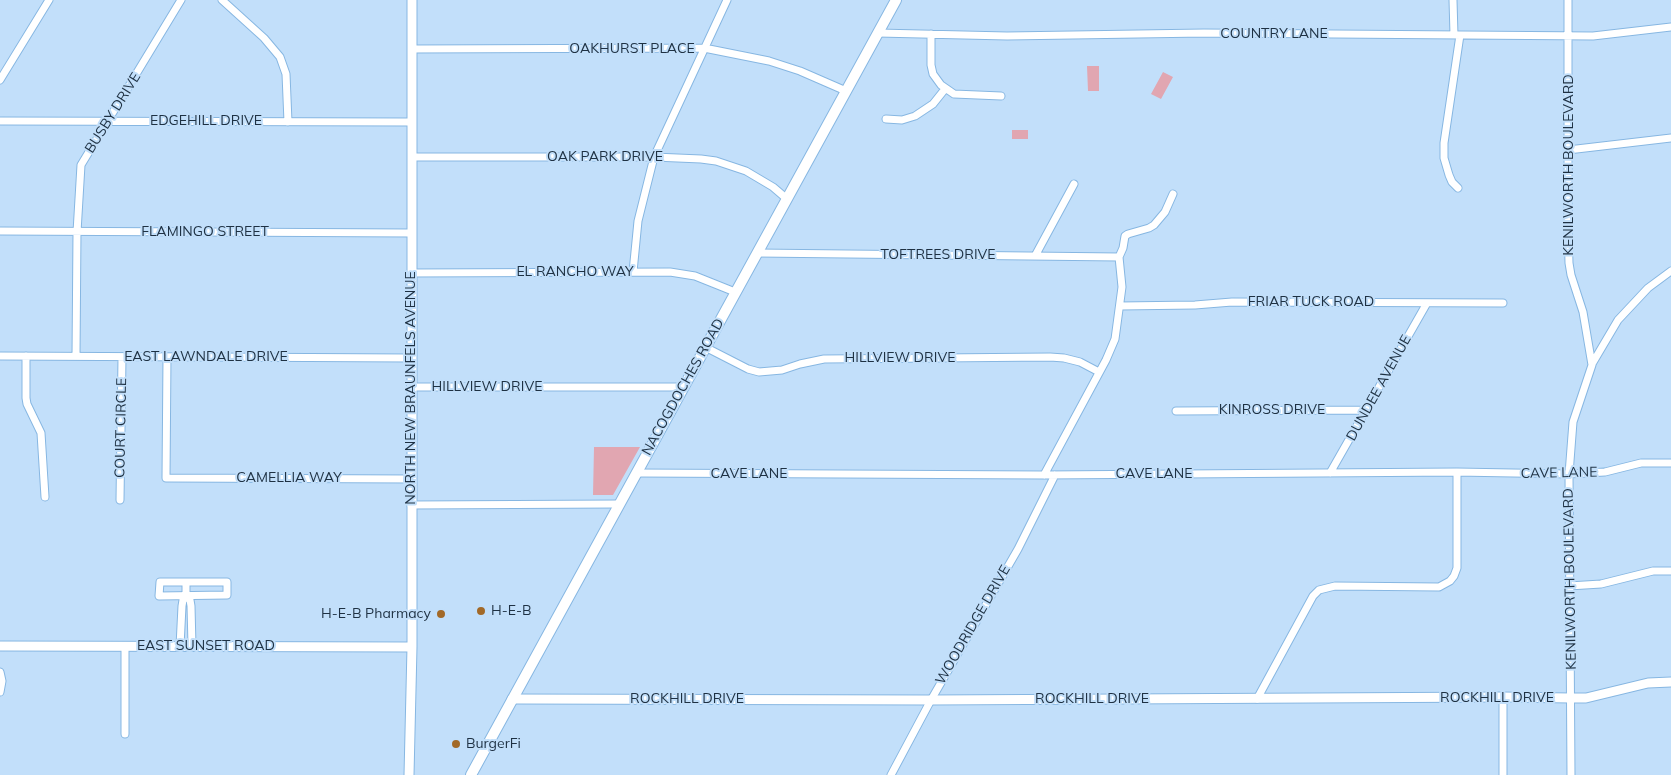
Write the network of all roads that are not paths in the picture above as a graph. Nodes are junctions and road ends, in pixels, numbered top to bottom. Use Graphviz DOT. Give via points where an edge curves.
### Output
graph roads {
  1 [pos="49,0"];
  2 [pos="181,0"];
  3 [pos="222,0"];
  4 [pos="412,0"];
  5 [pos="727,0"];
  6 [pos="896,0"];
  7 [pos="1453,0"];
  8 [pos="1568,0"];
  9 [pos="1671,27"];
  10 [pos="878,34"];
  11 [pos="931,34"];
  12 [pos="1457,35"];
  13 [pos="1568,36"];
  14 [pos="704,48"];
  15 [pos="412,49"];
  16 [pos="0,80"];
  17 [pos="946,89"];
  18 [pos="846,91"];
  19 [pos="1001,96"];
  20 [pos="886,119"];
  21 [pos="109,121"];
  22 [pos="0,122"];
  23 [pos="288,122"];
  24 [pos="411,122"];
  25 [pos="1671,138"];
  26 [pos="1568,150"];
  27 [pos="412,157"];
  28 [pos="654,157"];
  29 [pos="1074,184"];
  30 [pos="1458,188"];
  31 [pos="1173,194"];
  32 [pos="786,199"];
  33 [pos="0,232"];
  34 [pos="77,232"];
  35 [pos="411,233"];
  36 [pos="757,254"];
  37 [pos="1035,256"];
  38 [pos="1119,257"];
  39 [pos="1671,271"];
  40 [pos="411,272"];
  41 [pos="633,272"];
  42 [pos="735,292"];
  43 [pos="1427,302"];
  44 [pos="1503,303"];
  45 [pos="1120,306"];
  46 [pos="705,347"];
  47 [pos="0,356"];
  48 [pos="26,356"];
  49 [pos="76,356"];
  50 [pos="122,357"];
  51 [pos="167,357"];
  52 [pos="412,358"];
  53 [pos="1592,365"];
  54 [pos="1099,372"];
  55 [pos="411,387"];
  56 [pos="683,387"];
  57 [pos="1367,410"];
  58 [pos="1176,411"];
  59 [pos="1671,463"];
  60 [pos="1457,472"];
  61 [pos="1330,473"];
  62 [pos="636,474"];
  63 [pos="1569,474"];
  64 [pos="1044,475"];
  65 [pos="1055,475"];
  66 [pos="412,479"];
  67 [pos="45,498"];
  68 [pos="120,500"];
  69 [pos="619,504"];
  70 [pos="411,505"];
  71 [pos="1671,571"];
  72 [pos="186,582"];
  73 [pos="210,582"];
  74 [pos="1569,586"];
  75 [pos="211,596"];
  76 [pos="186,597"];
  77 [pos="181,617"];
  78 [pos="191,618"];
  79 [pos="0,646"];
  80 [pos="125,646"];
  81 [pos="180,646"];
  82 [pos="192,646"];
  83 [pos="412,647"];
  84 [pos="0,672"];
  85 [pos="1671,682"];
  86 [pos="0,692"];
  87 [pos="1503,697"];
  88 [pos="1571,698"];
  89 [pos="512,699"];
  90 [pos="1257,699"];
  91 [pos="931,700"];
  92 [pos="125,734"];
  93 [pos="409,775"];
  94 [pos="471,775"];
  95 [pos="891,775"];
  96 [pos="1503,775"];
  97 [pos="1571,775"];
  1 -- 16 [label="street"];
  2 -- 21 [label="street, BUSBY DRIVE"];
  3 -- 23 [label="street" via="280,57 286,74"];
  4 -- 15 [label="street, NORTH NEW BRAUNFELS AVENUE"];
  5 -- 14 [label="street"];
  6 -- 10 [label="main road, NACOGDOCHES ROAD"];
  7 -- 12 [label="street"];
  8 -- 13 [label="street, KENILWORTH BOULEVARD"];
  9 -- 13 [label="street, COUNTRY LANE"];
  10 -- 11 [label="street, COUNTRY LANE"];
  10 -- 18 [label="main road, NACOGDOCHES ROAD"];
  11 -- 12 [label="street, COUNTRY LANE"];
  11 -- 17 [label="street" via="933,74"];
  12 -- 13 [label="street, COUNTRY LANE"];
  12 -- 30 [label="street" via="1444,150 1446,168"];
  13 -- 26 [label="street, KENILWORTH BOULEVARD"];
  14 -- 15 [label="street, OAKHURST PLACE"];
  14 -- 18 [label="street, OAKHURST PLACE" via="769,61"];
  14 -- 28 [label="street"];
  15 -- 24 [label="street, NORTH NEW BRAUNFELS AVENUE"];
  17 -- 19 [label="street" via="964,96"];
  17 -- 20 [label="street" via="933,104 915,116 902,120"];
  18 -- 32 [label="main road, NACOGDOCHES ROAD"];
  21 -- 22 [label="street, EDGEHILL DRIVE"];
  21 -- 23 [label="street, EDGEHILL DRIVE"];
  21 -- 34 [label="street, BUSBY DRIVE" via="81,165"];
  23 -- 24 [label="street, EDGEHILL DRIVE"];
  24 -- 27 [label="street, NORTH NEW BRAUNFELS AVENUE"];
  25 -- 26 [label="street"];
  26 -- 53 [label="street, KENILWORTH BOULEVARD" via="1570,269 1583,312"];
  27 -- 28 [label="street, OAK PARK DRIVE"];
  27 -- 35 [label="street, NORTH NEW BRAUNFELS AVENUE"];
  28 -- 32 [label="street, OAK PARK DRIVE" via="700,159 731,166 760,179"];
  28 -- 41 [label="street" via="638,221"];
  29 -- 37 [label="street"];
  31 -- 38 [label="street" via="1165,212 1154,225 1125,236"];
  32 -- 36 [label="main road, NACOGDOCHES ROAD"];
  33 -- 34 [label="street, FLAMINGO STREET"];
  34 -- 35 [label="street, FLAMINGO STREET"];
  34 -- 49 [label="street, BUSBY DRIVE"];
  35 -- 40 [label="street, NORTH NEW BRAUNFELS AVENUE"];
  36 -- 37 [label="street, TOFTREES DRIVE"];
  36 -- 42 [label="main road, NACOGDOCHES ROAD"];
  37 -- 38 [label="street, TOFTREES DRIVE"];
  38 -- 45 [label="street" via="1122,274"];
  39 -- 53 [label="street" via="1648,288 1618,320"];
  40 -- 41 [label="street, EL RANCHO WAY"];
  40 -- 52 [label="street, NORTH NEW BRAUNFELS AVENUE"];
  41 -- 42 [label="street, EL RANCHO WAY" via="682,274"];
  42 -- 46 [label="main road, NACOGDOCHES ROAD"];
  43 -- 44 [label="street, FRIAR TUCK ROAD"];
  43 -- 45 [label="street, FRIAR TUCK ROAD" via="1232,302"];
  43 -- 57 [label="street, DUNDEE AVENUE"];
  45 -- 54 [label="street" via="1115,339"];
  46 -- 54 [label="street, HILLVIEW DRIVE" via="759,372 782,370 824,359 1050,357 1080,362"];
  46 -- 56 [label="main road, NACOGDOCHES ROAD"];
  47 -- 48 [label="street, EAST LAWNDALE DRIVE"];
  48 -- 49 [label="street, EAST LAWNDALE DRIVE"];
  48 -- 67 [label="street" via="26,398 41,434"];
  49 -- 50 [label="street, EAST LAWNDALE DRIVE"];
  50 -- 51 [label="street, EAST LAWNDALE DRIVE"];
  50 -- 68 [label="street, COURT CIRCLE"];
  51 -- 52 [label="street, EAST LAWNDALE DRIVE"];
  51 -- 66 [label="street, CAMELLIA WAY" via="166,478"];
  52 -- 55 [label="street, NORTH NEW BRAUNFELS AVENUE"];
  53 -- 63 [label="street, KENILWORTH BOULEVARD" via="1573,422"];
  54 -- 64 [label="street"];
  55 -- 56 [label="street, HILLVIEW DRIVE"];
  55 -- 66 [label="street, NORTH NEW BRAUNFELS AVENUE"];
  56 -- 62 [label="main road, NACOGDOCHES ROAD"];
  57 -- 58 [label="street, KINROSS DRIVE"];
  57 -- 61 [label="street, DUNDEE AVENUE"];
  59 -- 63 [label="street, CAVE LANE" via="1642,463 1605,472"];
  60 -- 61 [label="street, CAVE LANE"];
  60 -- 63 [label="street, CAVE LANE"];
  60 -- 90 [label="street" via="1457,568 1450,581 1439,587 1335,586 1320,590 1309,603"];
  61 -- 65 [label="street, CAVE LANE"];
  62 -- 64 [label="street, CAVE LANE"];
  62 -- 69 [label="main road, NACOGDOCHES ROAD"];
  63 -- 74 [label="street, KENILWORTH BOULEVARD"];
  64 -- 65 [label="street, CAVE LANE"];
  65 -- 91 [label="street, WOODRIDGE DRIVE" via="1018,549"];
  66 -- 70 [label="street, NORTH NEW BRAUNFELS AVENUE"];
  69 -- 70 [label="street"];
  69 -- 89 [label="main road, NACOGDOCHES ROAD"];
  70 -- 83 [label="street, NORTH NEW BRAUNFELS AVENUE"];
  71 -- 74 [label="street" via="1653,571 1601,584"];
  72 -- 73 [label="street"];
  72 -- 76 [label="street"];
  72 -- 76 [label="street" via="160,582 159,596"];
  73 -- 75 [label="street"];
  73 -- 75 [label="street" via="227,582 227,595"];
  74 -- 88 [label="street, KENILWORTH BOULEVARD"];
  75 -- 76 [label="street"];
  76 -- 77 [label="street"];
  76 -- 78 [label="street" via="191,606"];
  77 -- 78 [label="street"];
  77 -- 81 [label="street"];
  78 -- 82 [label="street"];
  79 -- 80 [label="street, EAST SUNSET ROAD"];
  80 -- 81 [label="street, EAST SUNSET ROAD"];
  80 -- 92 [label="street"];
  81 -- 82 [label="street, EAST SUNSET ROAD"];
  82 -- 83 [label="street, EAST SUNSET ROAD"];
  83 -- 93 [label="street, NORTH NEW BRAUNFELS AVENUE"];
  84 -- 86 [label="street"];
  85 -- 88 [label="street, ROCKHILL DRIVE" via="1648,683 1595,696"];
  87 -- 88 [label="street, ROCKHILL DRIVE"];
  87 -- 90 [label="street, ROCKHILL DRIVE"];
  87 -- 96 [label="street"];
  88 -- 97 [label="street, KENILWORTH BOULEVARD"];
  89 -- 91 [label="street, ROCKHILL DRIVE"];
  89 -- 94 [label="main road, NACOGDOCHES ROAD"];
  90 -- 91 [label="street, ROCKHILL DRIVE"];
  91 -- 95 [label="street, WOODRIDGE DRIVE"];
}
